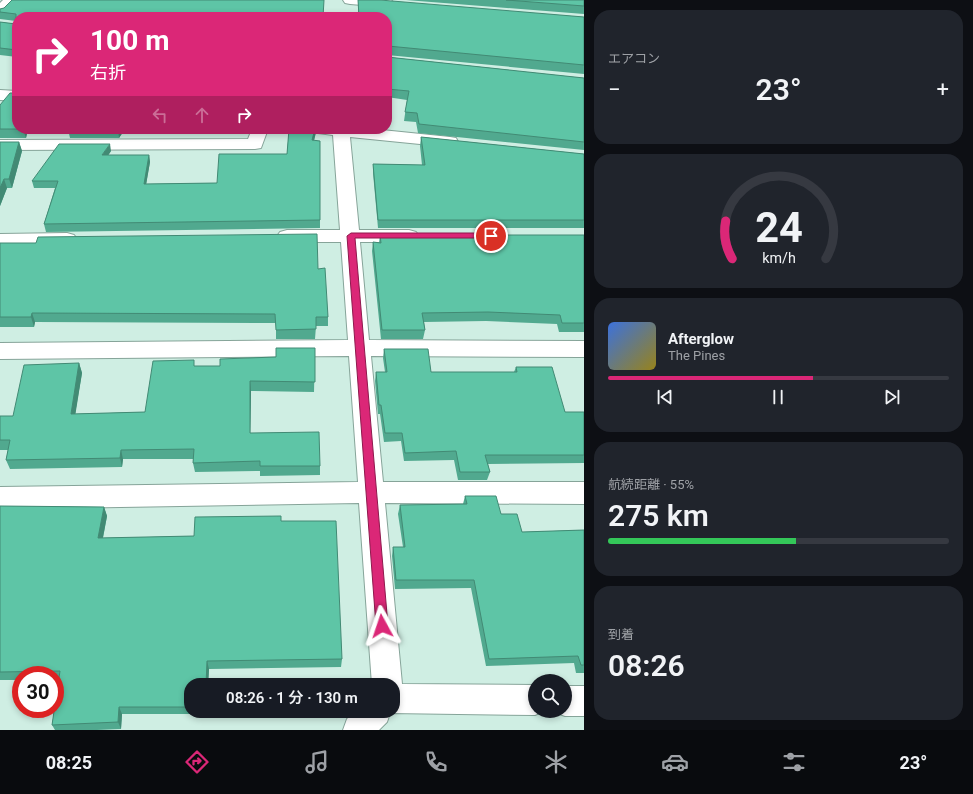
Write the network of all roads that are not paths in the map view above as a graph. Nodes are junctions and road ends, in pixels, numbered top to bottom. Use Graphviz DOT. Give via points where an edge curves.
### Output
graph roads {
  1 [pos="10,0"];
  2 [pos="350,0"];
  3 [pos="374,1"];
  4 [pos="397,4"];
  5 [pos="0,11"];
  6 [pos="371,12"];
  7 [pos="0,95"];
  8 [pos="12,96"];
  9 [pos="258,134"];
  10 [pos="336,134"];
  11 [pos="372,134"];
  12 [pos="466,144"];
  13 [pos="0,145"];
  14 [pos="271,236"];
  15 [pos="351,236"];
  16 [pos="428,236"];
  17 [pos="88,238"];
  18 [pos="0,240"];
  19 [pos="360,348"];
  20 [pos="584,349"];
  21 [pos="0,351"];
  22 [pos="371,492"];
  23 [pos="584,493"];
  24 [pos="0,498"];
  25 [pos="385,678"];
  26 [pos="400,699"];
  27 [pos="528,700"];
  28 [pos="572,701"];
  29 [pos="584,701"];
  30 [pos="369,718"];
  31 [pos="358,730"];
  1 -- 5 [label="street"];
  2 -- 3 [label="street"];
  3 -- 4 [label="street"];
  3 -- 6 [label="street"];
  7 -- 8 [label="street"];
  9 -- 13 [label="street" via="255,144"];
  10 -- 15 [label="street"];
  11 -- 12 [label="street"];
  14 -- 15 [label="street"];
  15 -- 16 [label="street"];
  15 -- 19 [label="street"];
  17 -- 18 [label="street"];
  19 -- 20 [label="street"];
  19 -- 21 [label="street"];
  19 -- 22 [label="street"];
  22 -- 23 [label="street"];
  22 -- 24 [label="street"];
  22 -- 25 [label="street"];
  26 -- 27 [label="street"];
  28 -- 29 [label="street"];
  30 -- 31 [label="street"];
}
